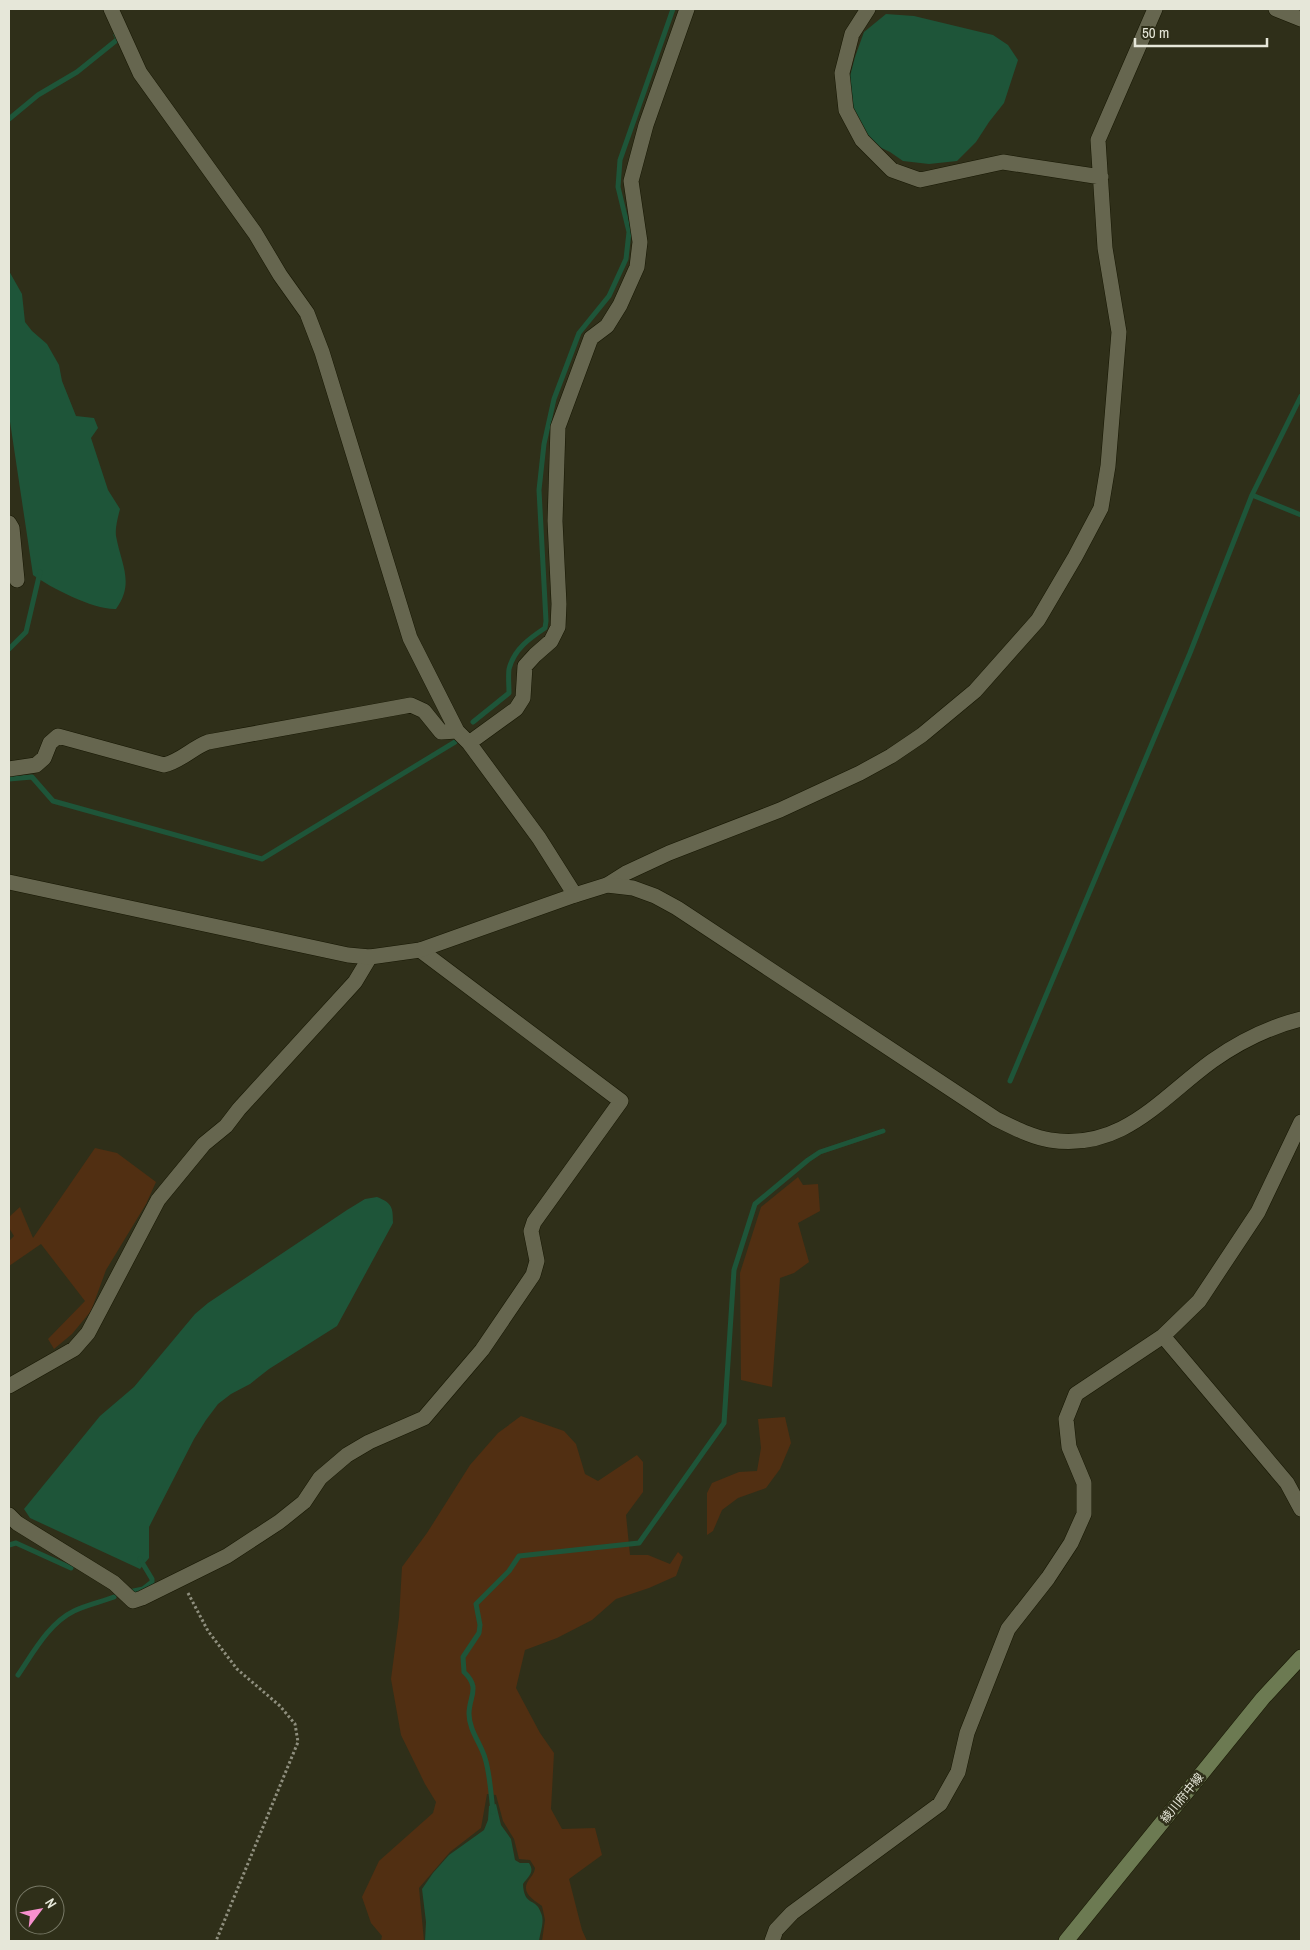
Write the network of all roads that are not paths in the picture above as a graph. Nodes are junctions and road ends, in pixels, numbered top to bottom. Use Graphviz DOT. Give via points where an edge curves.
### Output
graph roads {
  1 [pos="111,9"];
  2 [pos="687,9"];
  3 [pos="868,9"];
  4 [pos="1155,9"];
  5 [pos="1276,9"];
  6 [pos="1301,18"];
  7 [pos="1101,177"];
  8 [pos="9,523"];
  9 [pos="18,580"];
  10 [pos="457,730"];
  11 [pos="469,743"];
  12 [pos="9,768"];
  13 [pos="9,882"];
  14 [pos="607,885"];
  15 [pos="575,895"];
  16 [pos="420,950"];
  17 [pos="370,957"];
  18 [pos="1301,1019"];
  19 [pos="1301,1122"];
  20 [pos="1163,1336"];
  21 [pos="9,1386"];
  22 [pos="1301,1509"];
  23 [pos="9,1515"];
  24 [pos="1301,1657"];
  25 [pos="772,1941"];
  26 [pos="1066,1941"];
  1 -- 10 [label="street" via="140,73 255,233 307,313 322,352 410,638"];
  2 -- 11 [label="street" via="646,126 631,181 640,242 637,266 607,326 591,338 558,427 555,521 558,627 551,640 525,666 523,698 516,710"];
  3 -- 7 [label="street" via="852,34 842,73 846,110 862,140 892,170 920,180 1003,162"];
  4 -- 7 [label="street" via="1098,140"];
  5 -- 6 [label="street"];
  7 -- 14 [label="street" via="1105,248 1119,332 1108,466 1100,508 1076,557 1038,620 975,690 922,735 891,756 780,810 669,853"];
  8 -- 9 [label="street"];
  10 -- 11 [label="street"];
  10 -- 12 [label="street" via="441,732 424,711 411,705 208,742 195,747 176,762 164,765 58,736 36,765"];
  11 -- 15 [label="street"];
  13 -- 17 [label="street"];
  14 -- 15 [label="street"];
  14 -- 18 [label="street" via="633,888 677,908 996,1119 1048,1139 1073,1141 1113,1133 1150,1112 1230,1049 1275,1026"];
  15 -- 16 [label="street"];
  16 -- 17 [label="street"];
  16 -- 23 [label="street" via="621,1101 534,1222 532,1231 538,1261 533,1274 482,1350 424,1418 347,1455 320,1478 304,1502 227,1556 133,1601 114,1583"];
  17 -- 21 [label="street" via="355,982 226,1126 204,1144 158,1200 88,1333 74,1349"];
  19 -- 20 [label="street" via="1258,1212 1199,1301"];
  20 -- 22 [label="street" via="1287,1483"];
  20 -- 25 [label="street" via="1076,1394 1066,1419 1069,1447 1084,1483 1084,1514 1071,1543 1048,1578 1008,1629 967,1734 958,1772 940,1804 792,1913 776,1930"];
  24 -- 26 [label="main road, 綾川府中線" via="1263,1698"];
}
